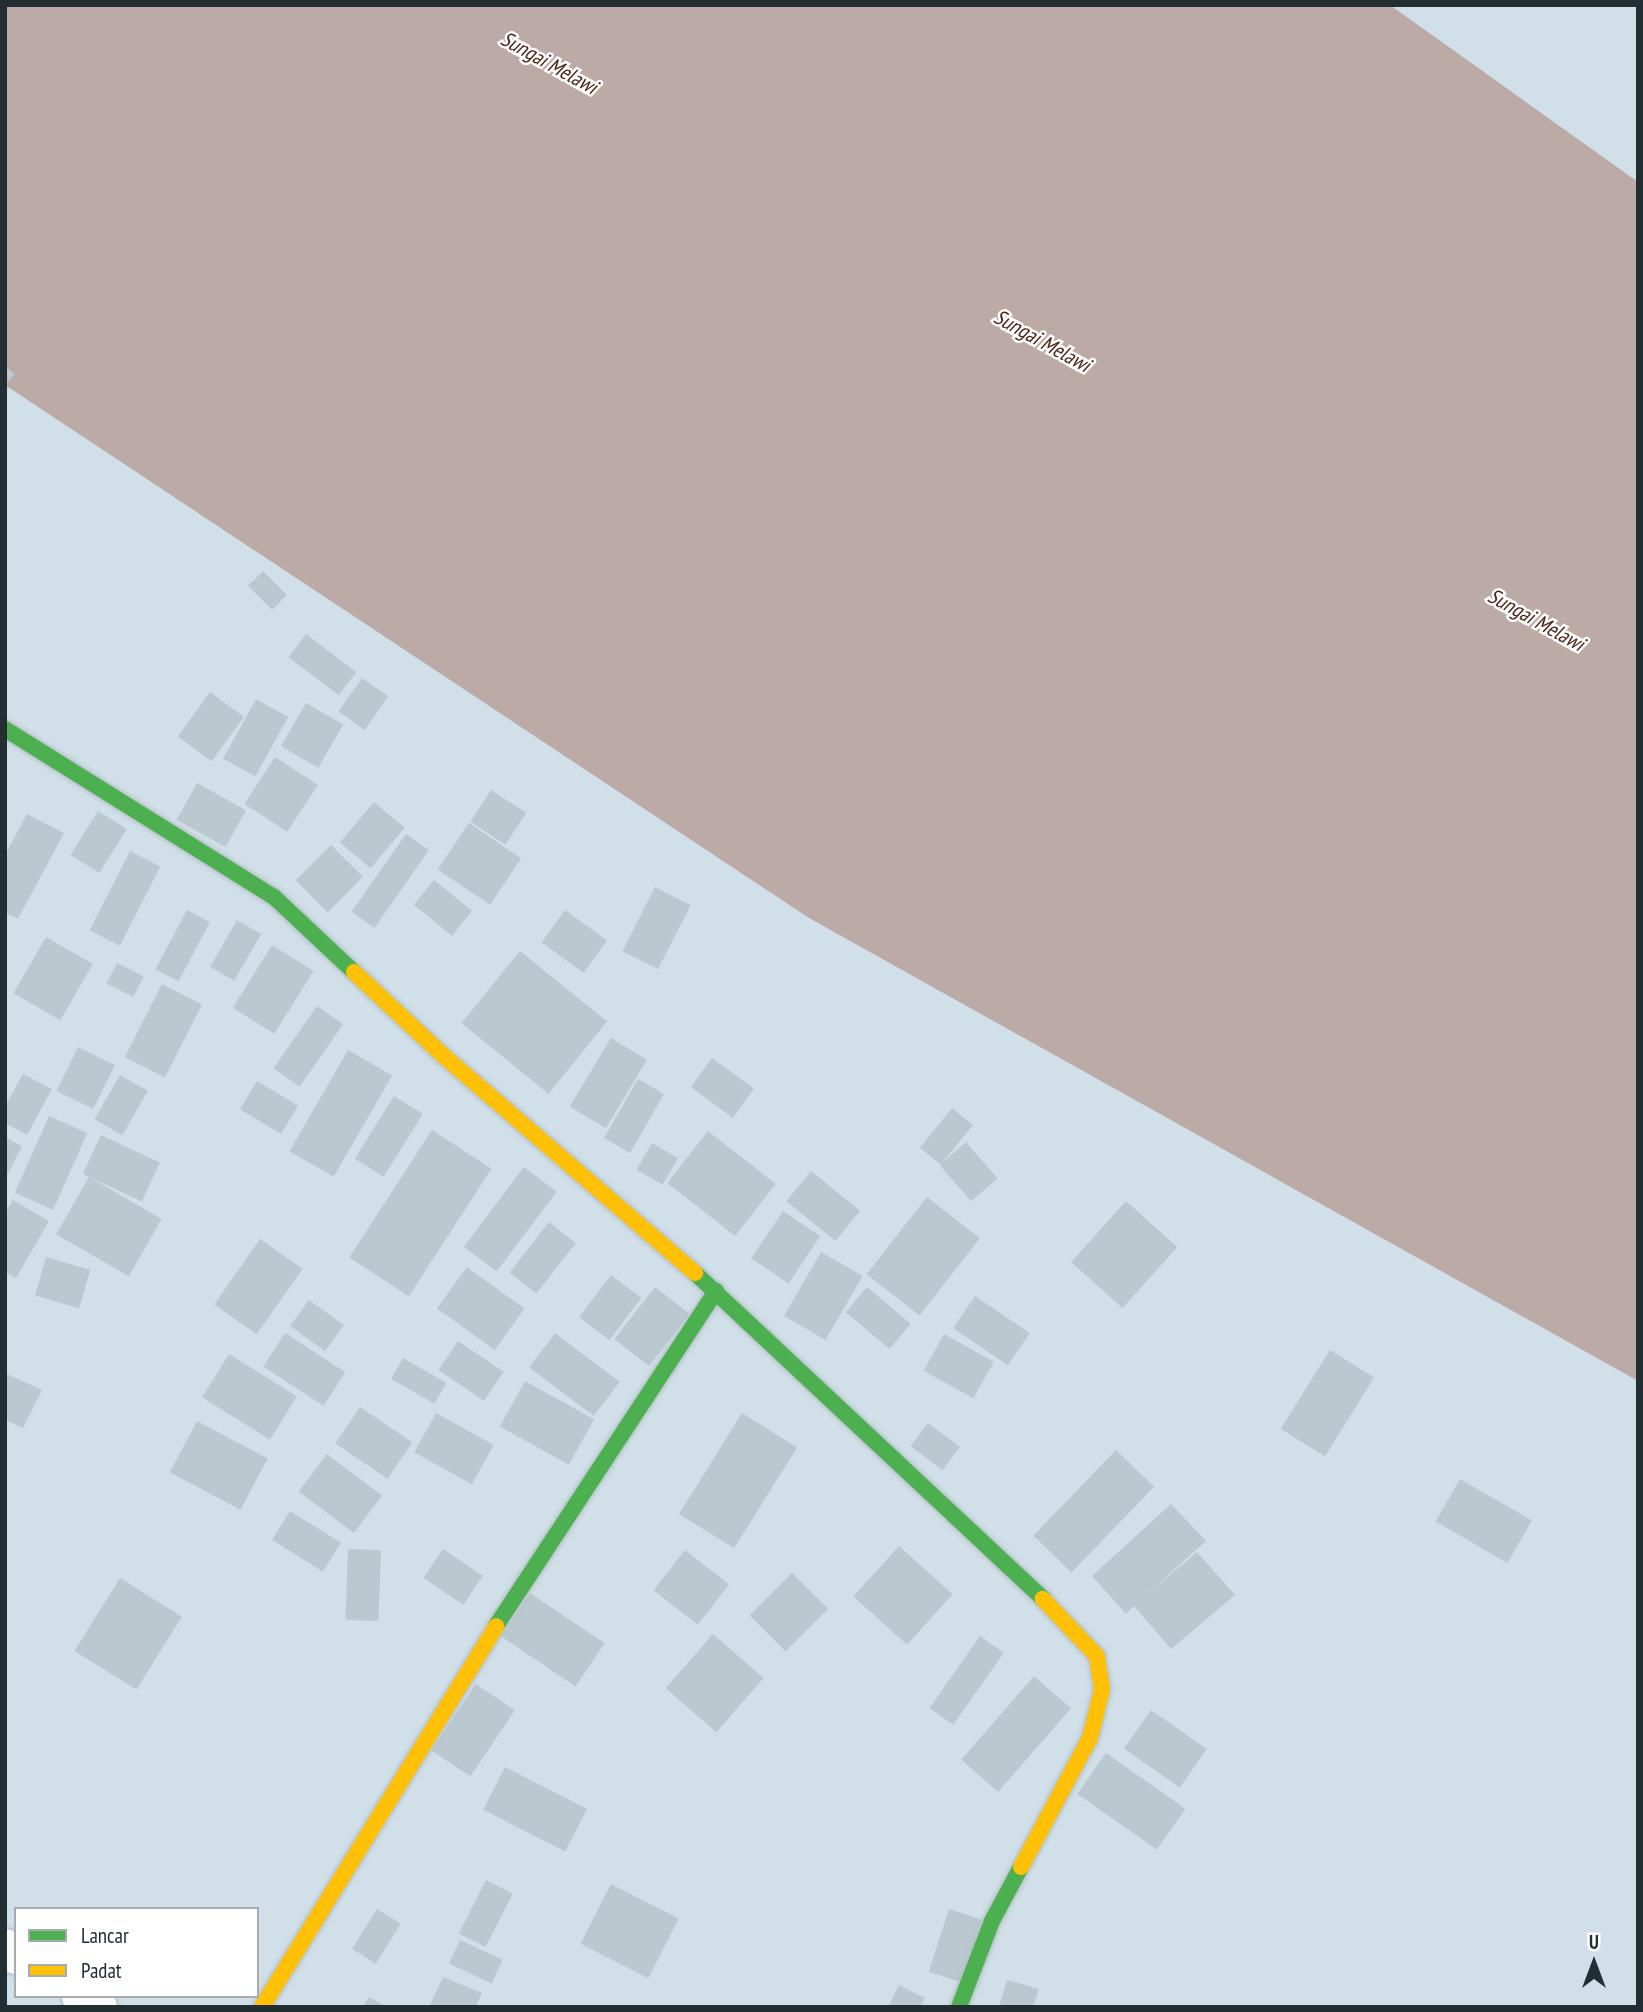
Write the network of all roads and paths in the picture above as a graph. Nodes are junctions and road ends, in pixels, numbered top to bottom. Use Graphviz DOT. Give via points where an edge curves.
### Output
graph roads {
  1 [pos="5,729"];
  2 [pos="716,1291"];
  3 [pos="262,2007"];
  4 [pos="959,2007"];
  1 -- 2 [label="street" via="274,897 446,1058"];
  2 -- 3 [label="street" via="453,1691"];
  2 -- 4 [label="street" via="867,1438 1056,1611 1097,1656 1102,1689 1090,1738 992,1921"];
}
